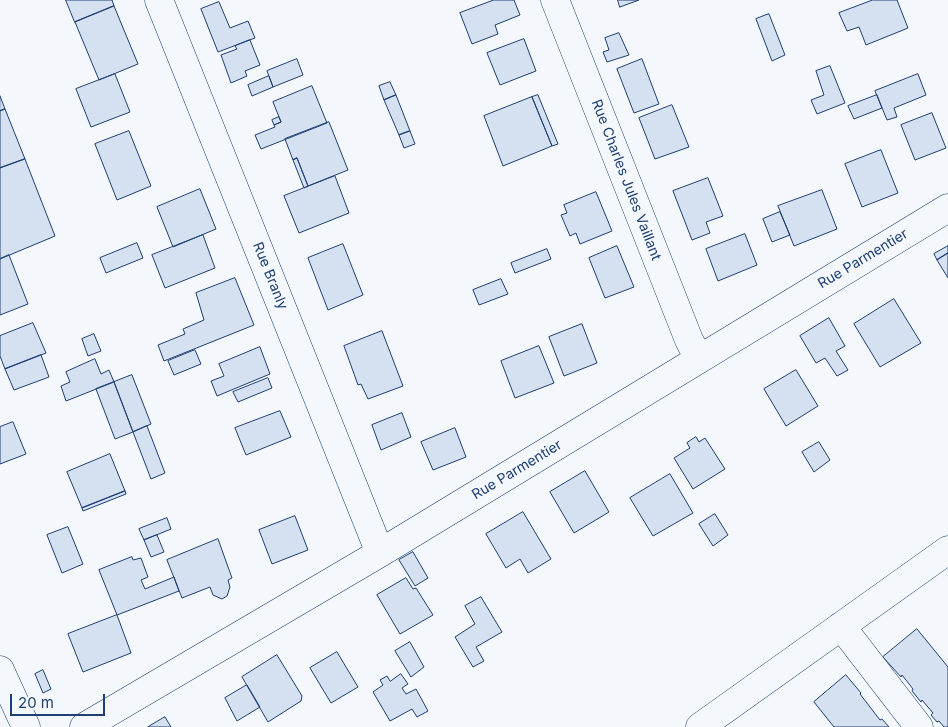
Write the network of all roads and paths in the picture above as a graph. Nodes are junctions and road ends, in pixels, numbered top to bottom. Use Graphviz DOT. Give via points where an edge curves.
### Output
graph roads {
  1 [pos="160,0"];
  2 [pos="556,0"];
  3 [pos="948,208"];
  4 [pos="700,359"];
  5 [pos="948,550"];
  6 [pos="380,553"];
  7 [pos="841,626"];
  8 [pos="0,670"];
  9 [pos="26,727"];
  10 [pos="84,727"];
  11 [pos="700,727"];
  12 [pos="919,727"];
  1 -- 6 [label="street, Rue Branly"];
  2 -- 4 [label="street, Rue Charles Jules Vaillant" via="689,340"];
  3 -- 4 [label="street, Rue Parmentier"];
  4 -- 6 [label="street, Rue Parmentier"];
  5 -- 7 [label="street"];
  6 -- 10 [label="street, Rue Parmentier"];
  7 -- 11 [label="street"];
  7 -- 12 [label="street"];
  8 -- 9 [label="street"];
}
